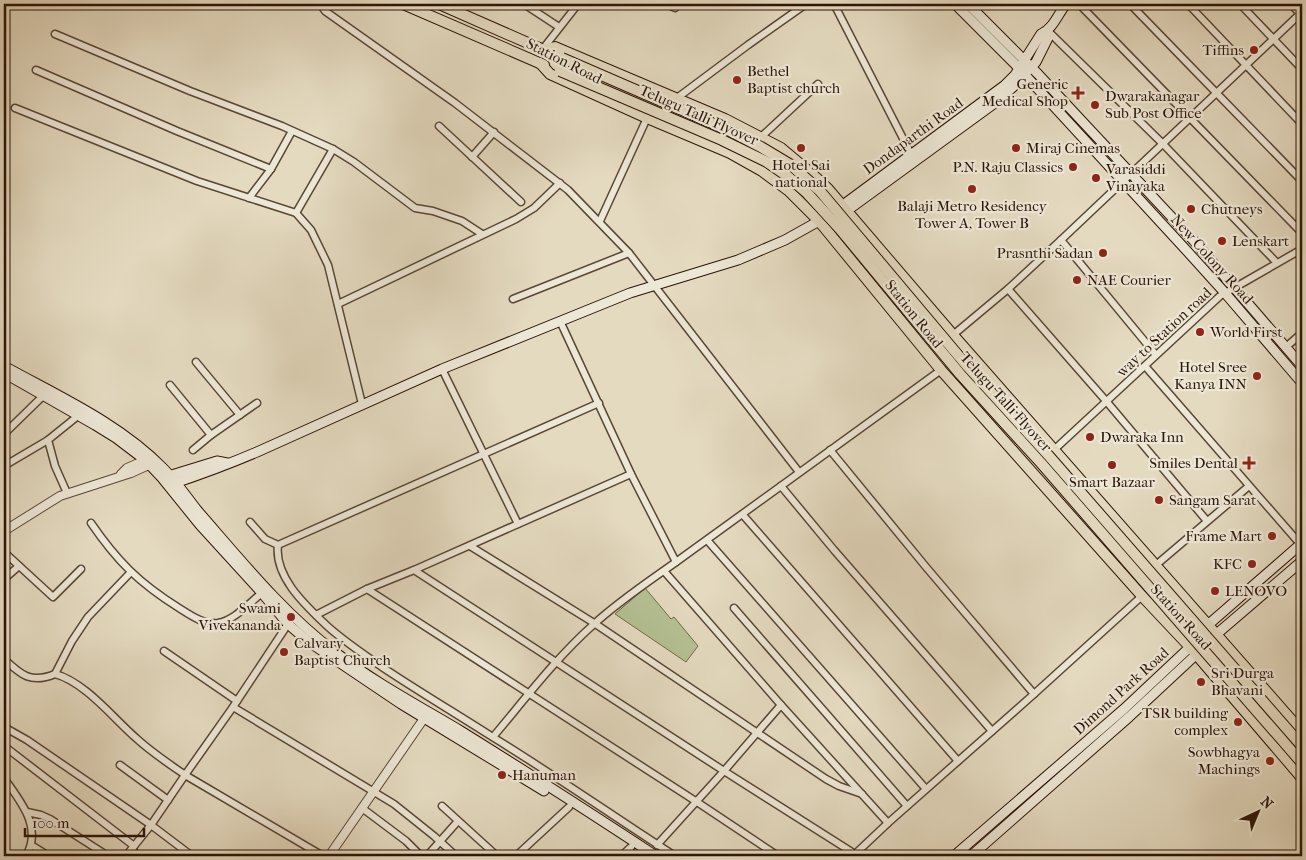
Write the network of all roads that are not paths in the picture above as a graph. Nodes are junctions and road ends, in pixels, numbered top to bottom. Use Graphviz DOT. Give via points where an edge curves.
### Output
graph roads {
  1 [pos="320,4"];
  2 [pos="403,4"];
  3 [pos="439,4"];
  4 [pos="524,4"];
  5 [pos="578,4"];
  6 [pos="666,4"];
  7 [pos="806,4"];
  8 [pos="834,4"];
  9 [pos="955,4"];
  10 [pos="968,4"];
  11 [pos="1066,4"];
  12 [pos="1079,4"];
  13 [pos="1130,4"];
  14 [pos="1188,4"];
  15 [pos="1240,4"];
  16 [pos="1291,4"];
  17 [pos="675,8"];
  18 [pos="1301,14"];
  19 [pos="559,27"];
  20 [pos="1048,31"];
  21 [pos="55,34"];
  22 [pos="1273,38"];
  23 [pos="542,50"];
  24 [pos="540,63"];
  25 [pos="1245,66"];
  26 [pos="1026,68"];
  27 [pos="1302,69"];
  28 [pos="36,70"];
  29 [pos="818,84"];
  30 [pos="1217,93"];
  31 [pos="677,98"];
  32 [pos="15,108"];
  33 [pos="647,118"];
  34 [pos="1191,119"];
  35 [pos="1302,124"];
  36 [pos="439,126"];
  37 [pos="292,131"];
  38 [pos="494,132"];
  39 [pos="761,137"];
  40 [pos="1163,144"];
  41 [pos="333,149"];
  42 [pos="472,157"];
  43 [pos="913,158"];
  44 [pos="271,169"];
  45 [pos="1132,174"];
  46 [pos="1123,181"];
  47 [pos="1302,181"];
  48 [pos="560,183"];
  49 [pos="248,198"];
  50 [pos="521,202"];
  51 [pos="844,208"];
  52 [pos="296,213"];
  53 [pos="600,221"];
  54 [pos="819,221"];
  55 [pos="1302,233"];
  56 [pos="482,234"];
  57 [pos="1061,240"];
  58 [pos="1302,249"];
  59 [pos="629,253"];
  60 [pos="1277,263"];
  61 [pos="655,285"];
  62 [pos="1235,286"];
  63 [pos="1008,289"];
  64 [pos="1226,293"];
  65 [pos="513,299"];
  66 [pos="338,304"];
  67 [pos="560,321"];
  68 [pos="1302,333"];
  69 [pos="953,335"];
  70 [pos="1286,347"];
  71 [pos="1156,355"];
  72 [pos="196,362"];
  73 [pos="4,366"];
  74 [pos="1145,366"];
  75 [pos="1302,366"];
  76 [pos="442,369"];
  77 [pos="941,370"];
  78 [pos="4,373"];
  79 [pos="1302,383"];
  80 [pos="170,385"];
  81 [pos="46,393"];
  82 [pos="1107,402"];
  83 [pos="257,403"];
  84 [pos="362,404"];
  85 [pos="599,404"];
  86 [pos="240,415"];
  87 [pos="79,416"];
  88 [pos="4,434"];
  89 [pos="211,435"];
  90 [pos="48,440"];
  91 [pos="1055,449"];
  92 [pos="193,450"];
  93 [pos="830,450"];
  94 [pos="484,454"];
  95 [pos="151,461"];
  96 [pos="227,463"];
  97 [pos="4,466"];
  98 [pos="798,472"];
  99 [pos="631,474"];
  100 [pos="166,477"];
  101 [pos="172,484"];
  102 [pos="781,486"];
  103 [pos="1249,486"];
  104 [pos="67,493"];
  105 [pos="743,515"];
  106 [pos="1207,521"];
  107 [pos="250,522"];
  108 [pos="91,523"];
  109 [pos="518,524"];
  110 [pos="4,531"];
  111 [pos="707,540"];
  112 [pos="1301,544"];
  113 [pos="278,545"];
  114 [pos="470,546"];
  115 [pos="4,552"];
  116 [pos="1302,561"];
  117 [pos="676,562"];
  118 [pos="1156,565"];
  119 [pos="19,566"];
  120 [pos="81,569"];
  121 [pos="414,570"];
  122 [pos="664,571"];
  123 [pos="130,573"];
  124 [pos="4,579"];
  125 [pos="368,588"];
  126 [pos="262,593"];
  127 [pos="1142,596"];
  128 [pos="734,608"];
  129 [pos="316,615"];
  130 [pos="594,623"];
  131 [pos="288,624"];
  132 [pos="1209,624"];
  133 [pos="1217,633"];
  134 [pos="164,651"];
  135 [pos="1193,651"];
  136 [pos="4,660"];
  137 [pos="557,662"];
  138 [pos="55,674"];
  139 [pos="529,693"];
  140 [pos="1034,694"];
  141 [pos="235,704"];
  142 [pos="781,705"];
  143 [pos="426,715"];
  144 [pos="5,727"];
  145 [pos="992,731"];
  146 [pos="1302,732"];
  147 [pos="756,733"];
  148 [pos="4,735"];
  149 [pos="493,736"];
  150 [pos="4,746"];
  151 [pos="1302,746"];
  152 [pos="958,761"];
  153 [pos="1302,763"];
  154 [pos="120,765"];
  155 [pos="724,771"];
  156 [pos="185,776"];
  157 [pos="4,778"];
  158 [pos="1302,778"];
  159 [pos="926,789"];
  160 [pos="375,792"];
  161 [pos="862,794"];
  162 [pos="168,800"];
  163 [pos="697,802"];
  164 [pos="442,806"];
  165 [pos="907,806"];
  166 [pos="569,807"];
  167 [pos="362,808"];
  168 [pos="27,812"];
  169 [pos="458,821"];
  170 [pos="888,823"];
  171 [pos="151,825"];
  172 [pos="440,841"];
  173 [pos="31,845"];
  174 [pos="657,845"];
  175 [pos="631,847"];
  176 [pos="133,848"];
  177 [pos="854,855"];
  178 [pos="26,856"];
  179 [pos="49,856"];
  180 [pos="108,856"];
  181 [pos="126,856"];
  182 [pos="140,856"];
  183 [pos="192,856"];
  184 [pos="323,856"];
  185 [pos="329,856"];
  186 [pos="421,856"];
  187 [pos="427,856"];
  188 [pos="456,856"];
  189 [pos="497,856"];
  190 [pos="516,856"];
  191 [pos="621,856"];
  192 [pos="645,856"];
  193 [pos="656,856"];
  194 [pos="675,856"];
  195 [pos="778,856"];
  196 [pos="954,856"];
  197 [pos="971,856"];
  1 -- 38 [label="street" via="330,16"];
  2 -- 24 [label="main road, Station Road"];
  3 -- 23 [label="main road, Station Road"];
  4 -- 19 [label="street"];
  5 -- 19 [label="street"];
  6 -- 17 [label="street"];
  7 -- 31 [label="street"];
  8 -- 43 [label="street"];
  9 -- 26 [label="main road, New Colony Road"];
  10 -- 26 [label="main road, New Colony Road"];
  11 -- 20 [label="main road, Dondaparthi Road"];
  12 -- 34 [label="street"];
  13 -- 30 [label="street"];
  14 -- 25 [label="street"];
  15 -- 22 [label="street"];
  16 -- 18 [label="street"];
  18 -- 22 [label="street"];
  19 -- 23 [label="street"];
  20 -- 26 [label="main road, Dondaparthi Road" via="1041,34"];
  20 -- 40 [label="street"];
  21 -- 37 [label="street"];
  22 -- 25 [label="street"];
  22 -- 27 [label="street"];
  23 -- 31 [label="main road" via="555,47"];
  23 -- 151 [label="main road, Telugu Talli Flyover, bridge" via="728,130 791,165 820,191 968,367"];
  24 -- 33 [label="main road, Station Road" via="550,74"];
  24 -- 153 [label="main road, Telugu Talli Flyover, bridge" via="731,144 767,162 807,193 960,374"];
  25 -- 30 [label="street"];
  25 -- 35 [label="street"];
  26 -- 43 [label="main road, Dondaparthi Road" via="992,105"];
  26 -- 45 [label="main road, New Colony Road"];
  26 -- 46 [label="main road, New Colony Road"];
  28 -- 44 [label="street"];
  29 -- 39 [label="street"];
  30 -- 34 [label="street"];
  30 -- 47 [label="street"];
  31 -- 39 [label="main road"];
  32 -- 49 [label="street" via="158,166"];
  33 -- 53 [label="street"];
  33 -- 54 [label="main road, Station Road" via="730,153 762,171 789,191"];
  34 -- 40 [label="street"];
  34 -- 55 [label="street"];
  36 -- 42 [label="street"];
  37 -- 41 [label="street"];
  37 -- 44 [label="street"];
  38 -- 42 [label="street"];
  38 -- 48 [label="street"];
  39 -- 51 [label="main road" via="795,158"];
  40 -- 45 [label="street"];
  40 -- 60 [label="street"];
  41 -- 52 [label="street"];
  41 -- 56 [label="street" via="415,208 462,220"];
  42 -- 50 [label="street"];
  43 -- 51 [label="main road, Dondaparthi Road" via="847,202"];
  44 -- 49 [label="street"];
  45 -- 46 [label="street"];
  45 -- 62 [label="main road, New Colony Road"];
  46 -- 57 [label="street"];
  46 -- 64 [label="main road, New Colony Road"];
  48 -- 53 [label="street"];
  48 -- 56 [label="street" via="529,212"];
  49 -- 52 [label="street"];
  51 -- 54 [label="street, Dondaparthi Road"];
  51 -- 69 [label="main road"];
  52 -- 66 [label="street" via="323,251"];
  53 -- 59 [label="street"];
  54 -- 61 [label="main road" via="738,260"];
  54 -- 77 [label="main road, Station Road"];
  56 -- 66 [label="street"];
  57 -- 63 [label="street"];
  57 -- 71 [label="street"];
  58 -- 60 [label="street, way to Station road"];
  59 -- 61 [label="street"];
  59 -- 65 [label="street"];
  60 -- 62 [label="street, way to Station road"];
  61 -- 67 [label="main road"];
  61 -- 98 [label="street"];
  62 -- 64 [label="street, way to Station road"];
  62 -- 70 [label="main road, New Colony Road"];
  63 -- 69 [label="street"];
  63 -- 82 [label="street"];
  64 -- 71 [label="street, way to Station road"];
  64 -- 79 [label="main road, New Colony Road"];
  66 -- 84 [label="street"];
  67 -- 76 [label="main road"];
  67 -- 85 [label="street"];
  68 -- 70 [label="street"];
  69 -- 91 [label="main road"];
  70 -- 75 [label="main road, New Colony Road"];
  71 -- 74 [label="street, way to Station road"];
  72 -- 86 [label="street"];
  73 -- 81 [label="main road"];
  74 -- 82 [label="street, way to Station road"];
  74 -- 103 [label="street"];
  76 -- 84 [label="main road"];
  76 -- 94 [label="street"];
  77 -- 93 [label="street"];
  77 -- 127 [label="main road, Station Road"];
  78 -- 81 [label="main road"];
  80 -- 89 [label="street"];
  81 -- 87 [label="main road"];
  81 -- 88 [label="street"];
  81 -- 95 [label="main road" via="113,428"];
  82 -- 91 [label="street, way to Station road"];
  82 -- 106 [label="street"];
  83 -- 86 [label="street"];
  84 -- 96 [label="main road"];
  85 -- 94 [label="street"];
  85 -- 99 [label="street"];
  86 -- 89 [label="street"];
  87 -- 90 [label="street"];
  87 -- 95 [label="main road"];
  89 -- 92 [label="street"];
  90 -- 97 [label="street"];
  90 -- 104 [label="street"];
  91 -- 118 [label="main road"];
  93 -- 98 [label="street"];
  93 -- 140 [label="street"];
  94 -- 109 [label="street"];
  94 -- 113 [label="street"];
  95 -- 100 [label="main road"];
  95 -- 104 [label="street" via="131,473"];
  96 -- 100 [label="main road" via="217,461"];
  96 -- 101 [label="main road"];
  98 -- 102 [label="street"];
  99 -- 109 [label="street"];
  99 -- 117 [label="street"];
  100 -- 101 [label="main road"];
  101 -- 126 [label="main road" via="206,532"];
  101 -- 143 [label="main road" via="295,618 335,652"];
  102 -- 105 [label="street"];
  102 -- 145 [label="street"];
  103 -- 106 [label="street"];
  103 -- 112 [label="street"];
  104 -- 110 [label="street"];
  105 -- 111 [label="street"];
  105 -- 152 [label="street"];
  106 -- 118 [label="street"];
  107 -- 113 [label="street" via="265,539"];
  108 -- 123 [label="street"];
  109 -- 114 [label="street"];
  111 -- 117 [label="street"];
  111 -- 159 [label="street"];
  112 -- 132 [label="main road, Dimond Park Road"];
  113 -- 129 [label="street" via="280,567 295,592"];
  114 -- 121 [label="street"];
  114 -- 130 [label="street"];
  115 -- 119 [label="street"];
  116 -- 133 [label="main road, Dimond Park Road"];
  117 -- 122 [label="street"];
  118 -- 132 [label="main road"];
  119 -- 120 [label="street" via="54,597"];
  119 -- 124 [label="street"];
  121 -- 125 [label="street"];
  121 -- 137 [label="street"];
  122 -- 130 [label="street"];
  122 -- 142 [label="street"];
  123 -- 126 [label="street" via="163,598 209,622 224,621"];
  123 -- 138 [label="street" via="88,617"];
  125 -- 129 [label="street"];
  125 -- 139 [label="street"];
  126 -- 131 [label="main road"];
  127 -- 135 [label="main road, Station Road"];
  127 -- 140 [label="street"];
  128 -- 165 [label="street"];
  129 -- 149 [label="street" via="347,643"];
  130 -- 137 [label="street"];
  130 -- 147 [label="street"];
  131 -- 141 [label="street"];
  131 -- 143 [label="main road" via="342,666"];
  132 -- 133 [label="main road"];
  132 -- 135 [label="main road, Dimond Park Road"];
  133 -- 135 [label="main road, Dimond Park Road"];
  133 -- 146 [label="main road"];
  134 -- 141 [label="street"];
  135 -- 158 [label="main road, Station Road"];
  135 -- 196 [label="main road, Dimond Park Road"];
  135 -- 197 [label="main road, Dimond Park Road" via="1130,717"];
  136 -- 138 [label="street" via="31,679 45,679"];
  137 -- 139 [label="street"];
  137 -- 155 [label="street"];
  138 -- 156 [label="street" via="85,691"];
  139 -- 149 [label="street"];
  139 -- 163 [label="street"];
  140 -- 145 [label="street"];
  141 -- 156 [label="street"];
  141 -- 160 [label="street"];
  142 -- 147 [label="street"];
  142 -- 161 [label="street"];
  143 -- 160 [label="street"];
  143 -- 166 [label="main road"];
  143 -- 193 [label="main road" via="516,766"];
  144 -- 148 [label="street"];
  144 -- 171 [label="street"];
  145 -- 152 [label="street"];
  147 -- 155 [label="street"];
  147 -- 161 [label="street" via="839,786"];
  149 -- 174 [label="street"];
  150 -- 176 [label="street"];
  152 -- 159 [label="street"];
  154 -- 162 [label="street"];
  155 -- 163 [label="street"];
  155 -- 177 [label="street"];
  156 -- 162 [label="street"];
  156 -- 184 [label="street"];
  157 -- 168 [label="street"];
  159 -- 165 [label="street"];
  160 -- 167 [label="street"];
  160 -- 172 [label="street"];
  161 -- 170 [label="street"];
  162 -- 171 [label="street"];
  163 -- 174 [label="street"];
  163 -- 195 [label="street"];
  164 -- 169 [label="street"];
  165 -- 170 [label="street"];
  166 -- 175 [label="main road"];
  166 -- 190 [label="street"];
  167 -- 185 [label="street"];
  167 -- 186 [label="street"];
  168 -- 173 [label="street"];
  168 -- 180 [label="street" via="41,815"];
  169 -- 172 [label="street"];
  169 -- 189 [label="street"];
  170 -- 177 [label="street"];
  171 -- 176 [label="street"];
  171 -- 183 [label="street"];
  172 -- 187 [label="street"];
  172 -- 188 [label="street"];
  173 -- 178 [label="street"];
  173 -- 179 [label="street"];
  174 -- 194 [label="street"];
  175 -- 191 [label="street"];
  175 -- 192 [label="main road"];
  176 -- 181 [label="street"];
  176 -- 182 [label="street"];
}
